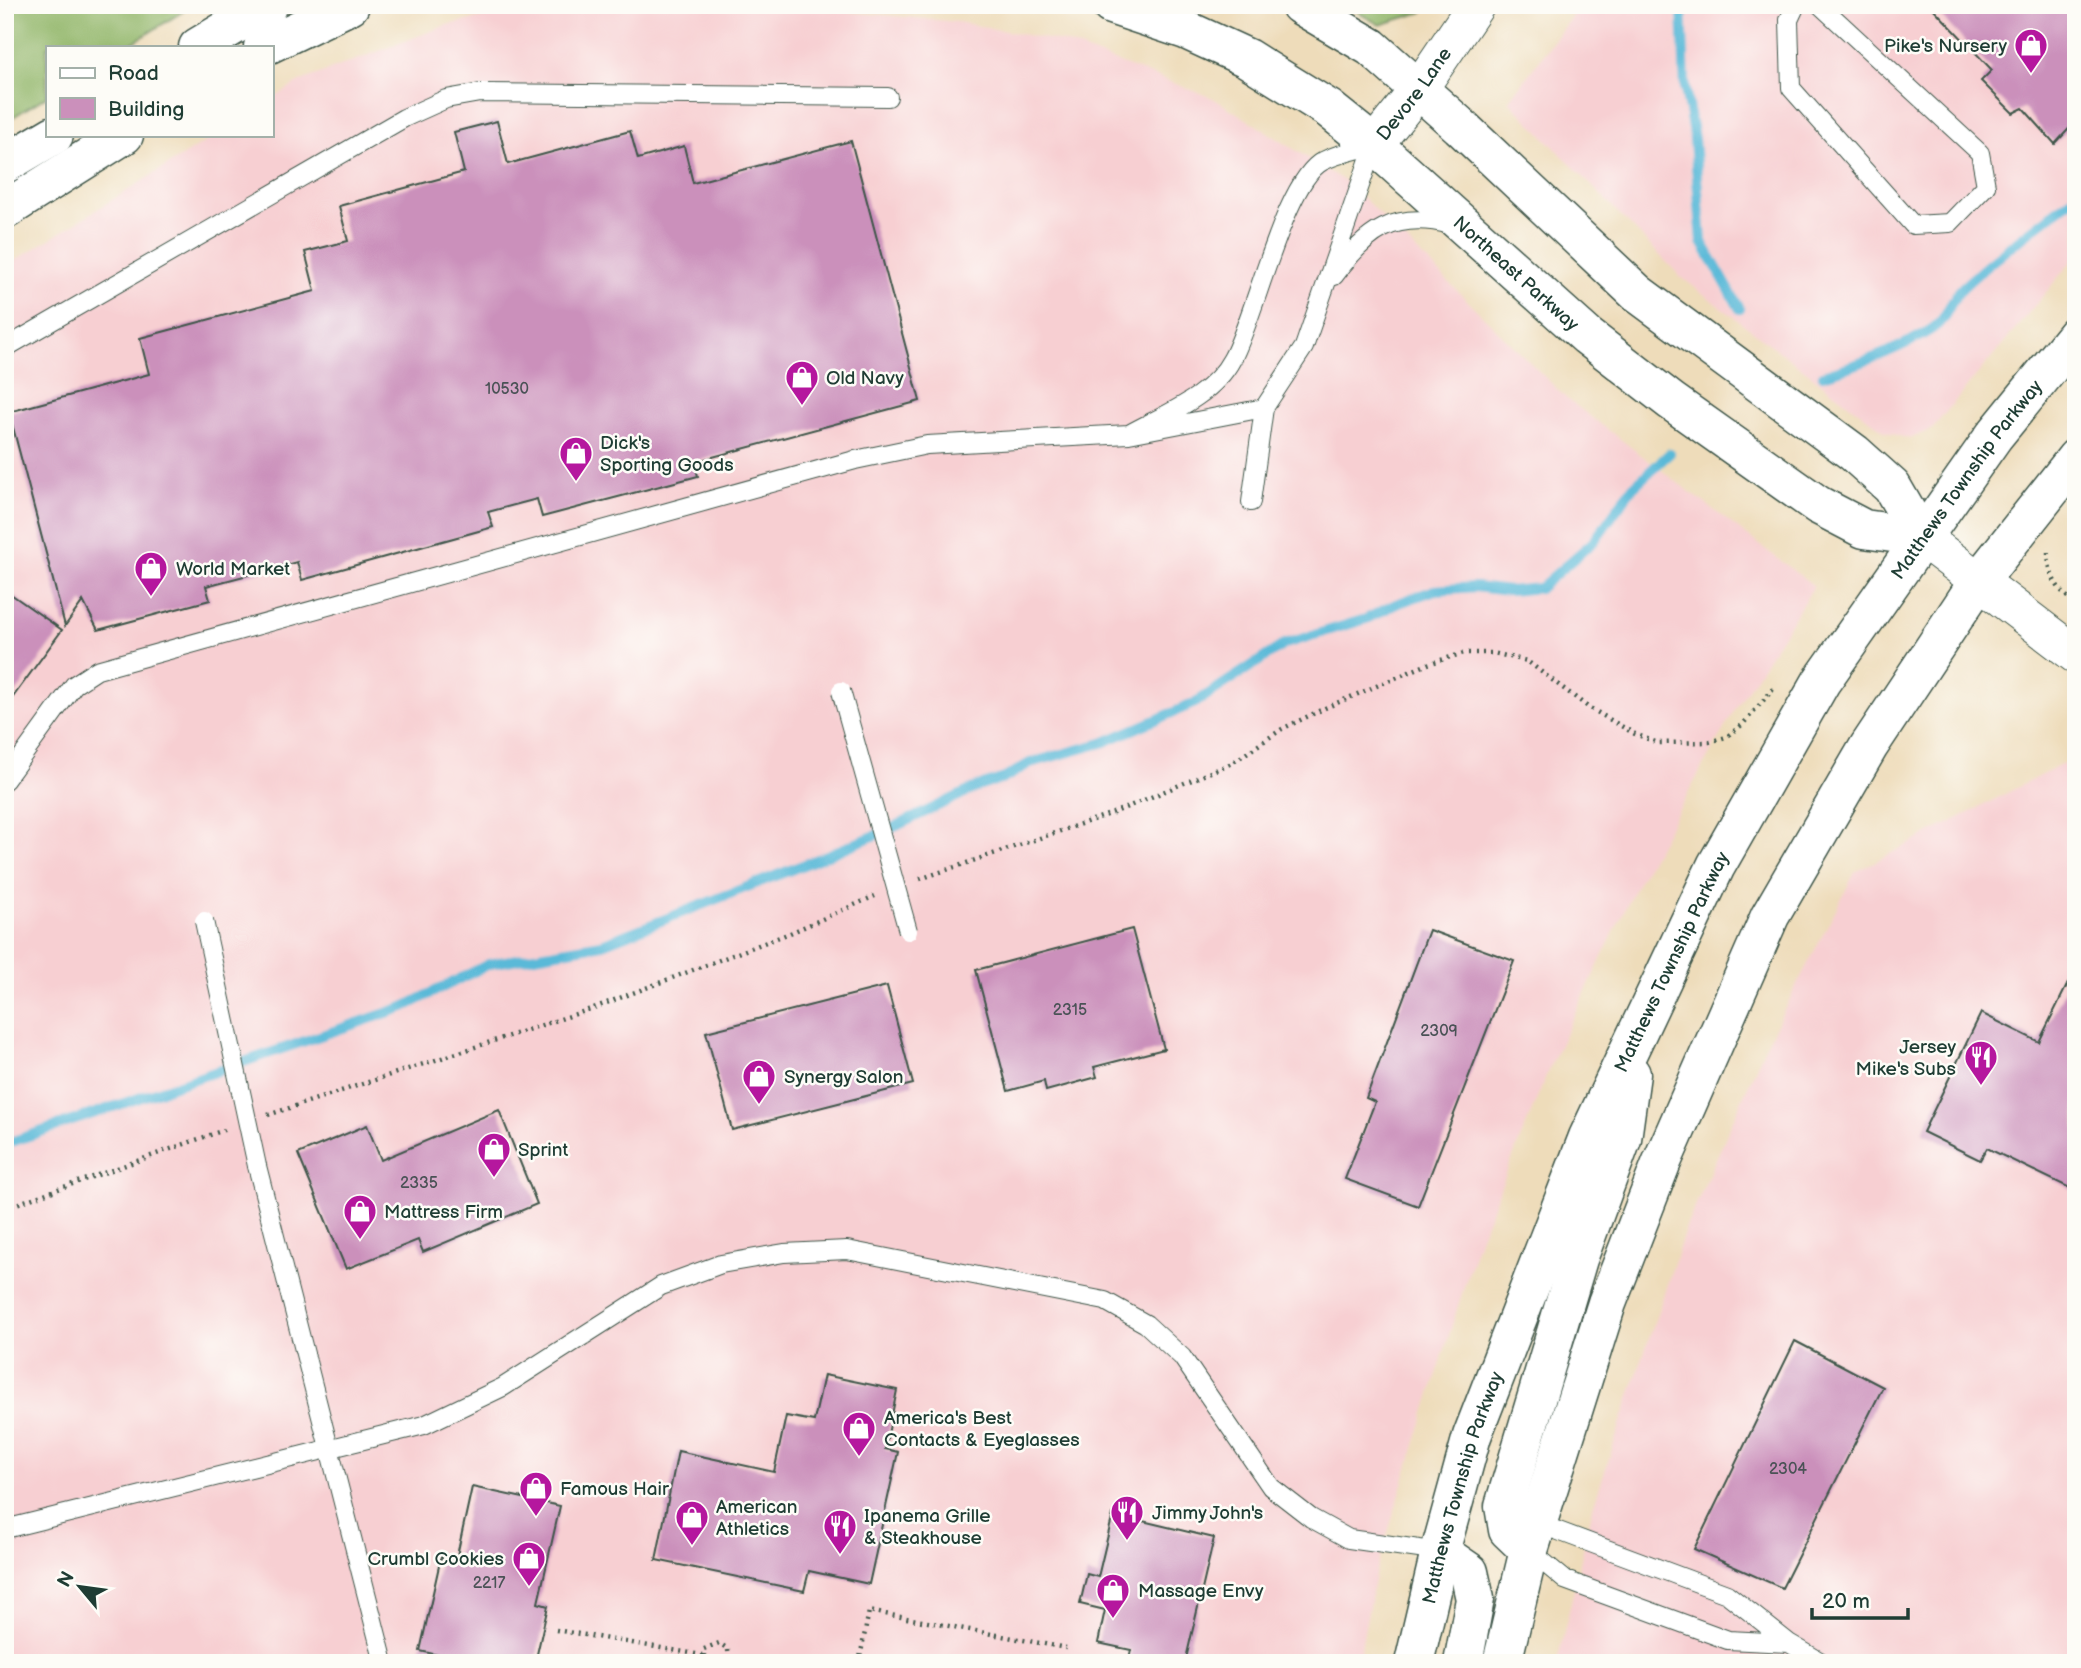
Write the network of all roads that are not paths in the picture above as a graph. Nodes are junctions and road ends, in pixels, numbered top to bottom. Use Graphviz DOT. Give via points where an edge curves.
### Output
graph roads {
  1 [pos="268,5"];
  2 [pos="349,5"];
  3 [pos="1111,5"];
  4 [pos="1300,5"];
  5 [pos="1476,5"];
  6 [pos="1796,5"];
  7 [pos="1820,5"];
  8 [pos="200,46"];
  9 [pos="265,46"];
  10 [pos="1419,89"];
  11 [pos="888,97"];
  12 [pos="52,136"];
  13 [pos="122,136"];
  14 [pos="1374,145"];
  15 [pos="5,164"];
  16 [pos="5,210"];
  17 [pos="1463,227"];
  18 [pos="1324,290"];
  19 [pos="2076,335"];
  20 [pos="5,348"];
  21 [pos="1264,408"];
  22 [pos="1129,434"];
  23 [pos="2076,458"];
  24 [pos="1251,502"];
  25 [pos="1921,537"];
  26 [pos="1978,582"];
  27 [pos="2076,655"];
  28 [pos="841,691"];
  29 [pos="5,780"];
  30 [pos="204,921"];
  31 [pos="908,931"];
  32 [pos="1635,1037"];
  33 [pos="330,1448"];
  34 [pos="5,1529"];
  35 [pos="1533,1536"];
  36 [pos="1440,1552"];
  37 [pos="1789,1643"];
  38 [pos="384,1663"];
  39 [pos="1414,1663"];
  40 [pos="1463,1663"];
  41 [pos="1502,1663"];
  42 [pos="1823,1663"];
  1 -- 8 [label="main road"];
  2 -- 9 [label="main road"];
  3 -- 14 [label="main road, Northeast Parkway" via="1186,30 1247,58 1329,109"];
  4 -- 10 [label="main road" via="1371,47"];
  5 -- 10 [label="street, Devore Lane"];
  6 -- 7 [label="lane" via="1789,20 1791,88 1913,225 1950,223 1986,186 1980,153"];
  10 -- 14 [label="street, Devore Lane"];
  10 -- 25 [label="main road" via="1637,293 1854,453 1892,487"];
  11 -- 20 [label="lane" via="480,93 446,99 404,118"];
  12 -- 15 [label="main road"];
  13 -- 16 [label="main road"];
  14 -- 17 [label="main road, Northeast Parkway"];
  14 -- 18 [label="lane"];
  14 -- 22 [label="lane" via="1321,162 1298,188 1232,360 1193,399"];
  17 -- 18 [label="lane" via="1430,219 1405,220 1373,232"];
  17 -- 25 [label="main road, Northeast Parkway" via="1598,344 1818,505 1864,529"];
  18 -- 21 [label="lane" via="1304,347"];
  19 -- 25 [label="main road, Matthews Township Parkway" via="1994,436"];
  21 -- 22 [label="lane"];
  21 -- 24 [label="lane"];
  22 -- 29 [label="lane" via="927,445 855,460 97,670 74,685"];
  23 -- 26 [label="main road"];
  25 -- 26 [label="street"];
  25 -- 32 [label="main road, Matthews Township Parkway" via="1821,682 1773,763 1716,866"];
  26 -- 27 [label="street"];
  26 -- 35 [label="main road" via="1870,746 1770,916 1661,1164 1607,1303"];
  28 -- 31 [label="lane, bridge"];
  30 -- 33 [label="lane, bridge" via="257,1166"];
  32 -- 35 [label="main road" via="1622,1139 1578,1259 1504,1506 1508,1530"];
  32 -- 36 [label="main road, Matthews Township Parkway" via="1588,1137 1472,1436"];
  33 -- 34 [label="lane"];
  33 -- 36 [label="lane" via="424,1425 503,1387 661,1286 721,1264 784,1253 848,1250 1105,1301 1146,1324 1182,1357 1272,1487 1311,1518 1349,1539"];
  33 -- 38 [label="lane"];
  35 -- 37 [label="lane" via="1727,1594"];
  35 -- 37 [label="lane" via="1566,1580 1728,1640"];
  35 -- 41 [label="main road"];
  36 -- 39 [label="main road, Matthews Township Parkway"];
  36 -- 40 [label="main road" via="1469,1572 1475,1599"];
  37 -- 42 [label="lane"];
}
